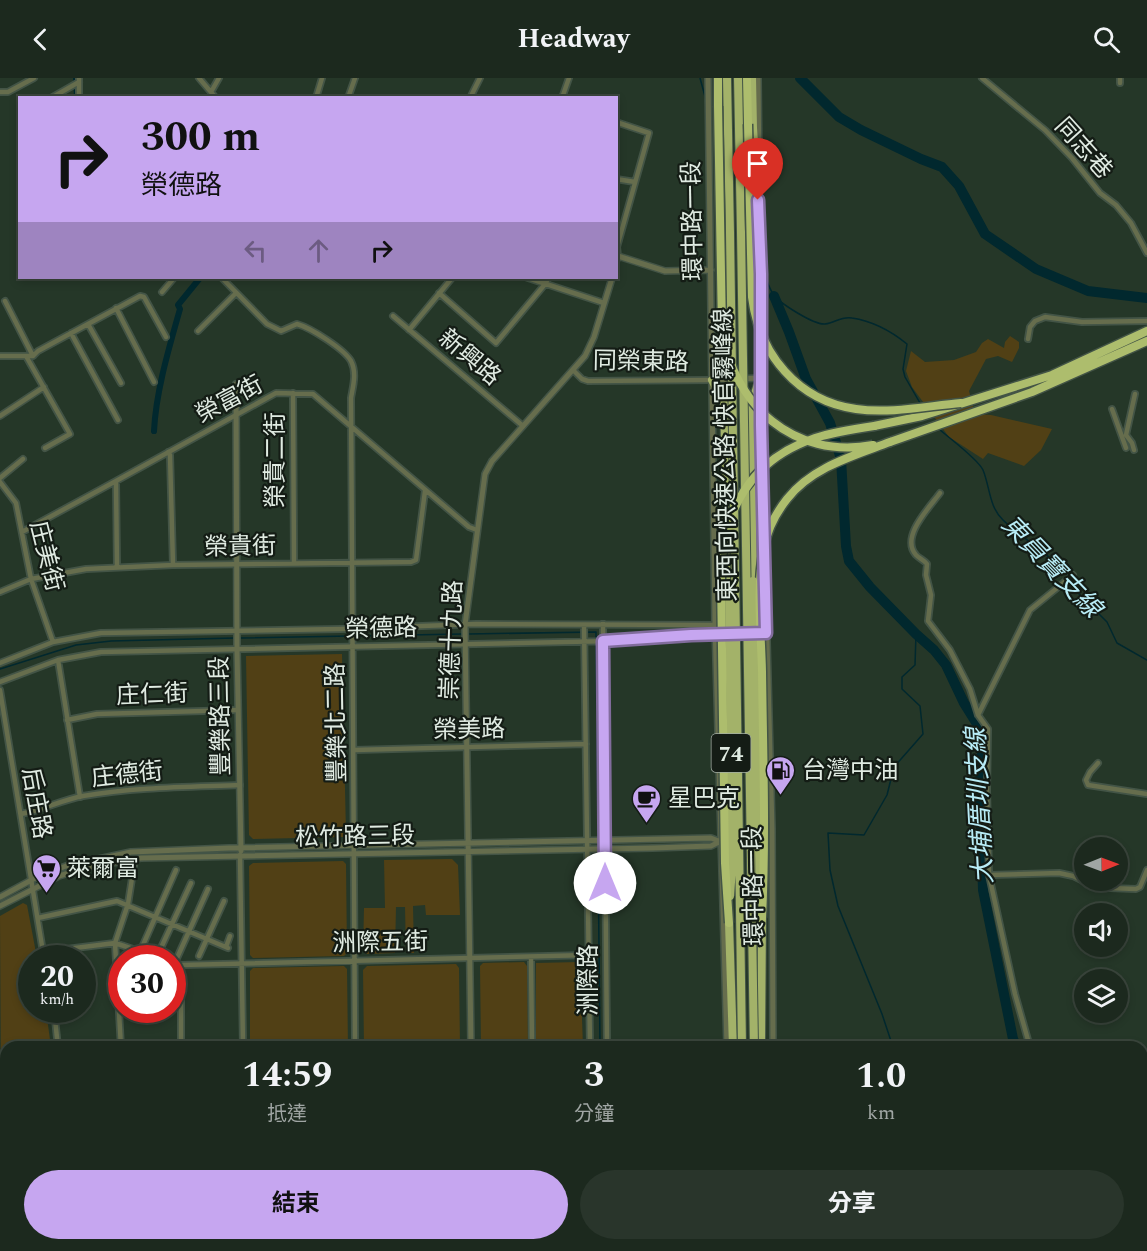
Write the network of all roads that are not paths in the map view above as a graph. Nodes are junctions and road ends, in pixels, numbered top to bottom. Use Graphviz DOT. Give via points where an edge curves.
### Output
graph roads {
  1 [pos="34,78"];
  2 [pos="199,78"];
  3 [pos="219,78"];
  4 [pos="322,78"];
  5 [pos="355,78"];
  6 [pos="480,78"];
  7 [pos="568,78"];
  8 [pos="708,78"];
  9 [pos="718,78"];
  10 [pos="728,78"];
  11 [pos="738,78"];
  12 [pos="747,78"];
  13 [pos="752,78"];
  14 [pos="758,78"];
  15 [pos="982,78"];
  16 [pos="79,80"];
  17 [pos="0,92"];
  18 [pos="211,92"];
  19 [pos="54,96"];
  20 [pos="80,96"];
  21 [pos="214,96"];
  22 [pos="317,96"];
  23 [pos="349,96"];
  24 [pos="471,96"];
  25 [pos="563,96"];
  26 [pos="618,123"];
  27 [pos="618,179"];
  28 [pos="635,182"];
  29 [pos="758,200"];
  30 [pos="618,243"];
  31 [pos="1147,253"];
  32 [pos="618,258"];
  33 [pos="711,270"];
  34 [pos="173,279"];
  35 [pos="223,279"];
  36 [pos="451,279"];
  37 [pos="612,279"];
  38 [pos="547,280"];
  39 [pos="162,292"];
  40 [pos="236,293"];
  41 [pos="439,293"];
  42 [pos="5,301"];
  43 [pos="604,303"];
  44 [pos="116,308"];
  45 [pos="393,316"];
  46 [pos="1147,321"];
  47 [pos="88,324"];
  48 [pos="409,330"];
  49 [pos="198,331"];
  50 [pos="1147,331"];
  51 [pos="71,333"];
  52 [pos="166,337"];
  53 [pos="1028,339"];
  54 [pos="1147,341"];
  55 [pos="0,356"];
  56 [pos="26,356"];
  57 [pos="33,356"];
  58 [pos="573,370"];
  59 [pos="760,378"];
  60 [pos="712,380"];
  61 [pos="154,382"];
  62 [pos="121,383"];
  63 [pos="236,384"];
  64 [pos="44,387"];
  65 [pos="293,393"];
  66 [pos="1135,394"];
  67 [pos="961,403"];
  68 [pos="1112,409"];
  69 [pos="236,415"];
  70 [pos="0,416"];
  71 [pos="118,420"];
  72 [pos="524,426"];
  73 [pos="351,428"];
  74 [pos="890,442"];
  75 [pos="45,448"];
  76 [pos="1126,448"];
  77 [pos="1134,450"];
  78 [pos="168,452"];
  79 [pos="23,459"];
  80 [pos="0,480"];
  81 [pos="116,481"];
  82 [pos="425,491"];
  83 [pos="940,493"];
  84 [pos="477,530"];
  85 [pos="22,532"];
  86 [pos="352,562"];
  87 [pos="294,563"];
  88 [pos="236,565"];
  89 [pos="173,566"];
  90 [pos="117,567"];
  91 [pos="1073,575"];
  92 [pos="31,579"];
  93 [pos="0,592"];
  94 [pos="603,624"];
  95 [pos="766,624"];
  96 [pos="465,625"];
  97 [pos="715,625"];
  98 [pos="352,629"];
  99 [pos="584,630"];
  100 [pos="236,631"];
  101 [pos="766,633"];
  102 [pos="715,635"];
  103 [pos="584,641"];
  104 [pos="598,641"];
  105 [pos="53,642"];
  106 [pos="466,645"];
  107 [pos="352,646"];
  108 [pos="237,649"];
  109 [pos="58,660"];
  110 [pos="0,663"];
  111 [pos="0,682"];
  112 [pos="0,690"];
  113 [pos="238,710"];
  114 [pos="978,715"];
  115 [pos="68,720"];
  116 [pos="586,744"];
  117 [pos="467,747"];
  118 [pos="354,750"];
  119 [pos="1098,763"];
  120 [pos="240,785"];
  121 [pos="1147,794"];
  122 [pos="80,797"];
  123 [pos="21,814"];
  124 [pos="587,841"];
  125 [pos="605,841"];
  126 [pos="772,841"];
  127 [pos="719,842"];
  128 [pos="469,844"];
  129 [pos="355,846"];
  130 [pos="241,848"];
  131 [pos="587,849"];
  132 [pos="605,849"];
  133 [pos="469,851"];
  134 [pos="355,854"];
  135 [pos="240,855"];
  136 [pos="135,859"];
  137 [pos="176,870"];
  138 [pos="1147,870"];
  139 [pos="989,876"];
  140 [pos="31,881"];
  141 [pos="191,883"];
  142 [pos="33,889"];
  143 [pos="208,889"];
  144 [pos="0,897"];
  145 [pos="224,901"];
  146 [pos="128,904"];
  147 [pos="0,906"];
  148 [pos="156,916"];
  149 [pos="38,918"];
  150 [pos="762,918"];
  151 [pos="729,923"];
  152 [pos="172,924"];
  153 [pos="189,931"];
  154 [pos="230,936"];
  155 [pos="207,939"];
  156 [pos="115,943"];
  157 [pos="42,945"];
  158 [pos="96,945"];
  159 [pos="121,945"];
  160 [pos="143,945"];
  161 [pos="162,945"];
  162 [pos="183,945"];
  163 [pos="589,955"];
  164 [pos="199,957"];
  165 [pos="531,957"];
  166 [pos="470,958"];
  167 [pos="355,961"];
  168 [pos="242,963"];
  169 [pos="186,965"];
  170 [pos="55,1023"];
  171 [pos="181,1023"];
  172 [pos="57,1041"];
  173 [pos="121,1041"];
  174 [pos="181,1041"];
  175 [pos="243,1041"];
  176 [pos="356,1041"];
  177 [pos="471,1041"];
  178 [pos="532,1041"];
  179 [pos="590,1041"];
  180 [pos="607,1041"];
  181 [pos="726,1041"];
  182 [pos="733,1041"];
  183 [pos="742,1041"];
  184 [pos="754,1041"];
  185 [pos="761,1041"];
  186 [pos="773,1041"];
  187 [pos="1028,1041"];
  1 -- 17 [label="street" via="8,92"];
  2 -- 18 [label="street"];
  3 -- 18 [label="street"];
  4 -- 22 [label="street"];
  5 -- 23 [label="street"];
  6 -- 24 [label="street"];
  7 -- 25 [label="street"];
  8 -- 33 [label="street, 環中路一段"];
  9 -- 74 [label="highway, bridge" via="722,329 735,376 767,418 807,440 844,447"];
  10 -- 183 [label="highway, 東西向快速公路 快官霧峰線 / 74, bridge"];
  11 -- 184 [label="highway, 東西向快速公路 快官霧峰線 / 74, bridge"];
  12 -- 67 [label="highway, bridge" via="752,297 757,323 774,360 810,392 855,409"];
  13 -- 29 [label="highway"];
  14 -- 29 [label="street, 環中路一段"];
  15 -- 31 [label="street, 同志巷" via="1072,158 1131,223"];
  16 -- 19 [label="street"];
  16 -- 20 [label="street"];
  18 -- 21 [label="street"];
  26 -- 28 [label="street" via="649,133"];
  27 -- 28 [label="street"];
  28 -- 30 [label="street"];
  29 -- 59 [label="street, 環中路一段"];
  32 -- 33 [label="street" via="664,271"];
  33 -- 60 [label="street, 環中路一段"];
  34 -- 39 [label="street"];
  35 -- 40 [label="street"];
  36 -- 41 [label="street"];
  37 -- 43 [label="street, 崇德十九路"];
  38 -- 41 [label="street" via="496,343"];
  38 -- 43 [label="street"];
  40 -- 49 [label="street"];
  40 -- 73 [label="street, 豐樂北二路" via="267,324 281,331 293,324 307,327 350,360 355,381"];
  41 -- 48 [label="street"];
  42 -- 57 [label="street"];
  43 -- 58 [label="street, 崇德十九路" via="590,349"];
  44 -- 47 [label="street"];
  44 -- 52 [label="street" via="143,295"];
  44 -- 61 [label="street"];
  45 -- 48 [label="street, 新興路"];
  46 -- 53 [label="street" via="1082,322 1045,317 1029,327"];
  47 -- 51 [label="street"];
  47 -- 62 [label="street"];
  48 -- 72 [label="street, 新興路"];
  50 -- 67 [label="highway" via="1052,375"];
  51 -- 57 [label="street"];
  51 -- 71 [label="street"];
  54 -- 74 [label="highway" via="1032,392"];
  55 -- 56 [label="street"];
  56 -- 57 [label="street"];
  56 -- 64 [label="street"];
  58 -- 60 [label="street, 同榮東路" via="582,378 600,382"];
  58 -- 72 [label="street, 崇德十九路"];
  59 -- 60 [label="street"];
  59 -- 95 [label="street, 環中路一段"];
  59 -- 150 [label="highway, 74, bridge" via="751,406 758,879"];
  60 -- 97 [label="street, 環中路一段"];
  60 -- 151 [label="highway, 74, bridge" via="724,402 732,868"];
  63 -- 69 [label="street, 豐樂路三段"];
  64 -- 70 [label="street"];
  64 -- 75 [label="street" via="70,434"];
  65 -- 69 [label="street, 榮富街" via="276,393"];
  65 -- 73 [label="street, 榮富街" via="314,394"];
  65 -- 87 [label="street, 榮貴二街"];
  66 -- 77 [label="street" via="1126,435"];
  67 -- 151 [label="highway, bridge" via="797,445 758,472 730,516 721,554"];
  68 -- 76 [label="street"];
  69 -- 78 [label="street, 榮富街"];
  69 -- 88 [label="street, 豐樂路三段"];
  72 -- 84 [label="street, 崇德十九路" via="485,474"];
  73 -- 82 [label="street, 榮富街"];
  73 -- 86 [label="street, 豐樂北二路"];
  74 -- 150 [label="highway, bridge" via="830,465 800,485 775,517 764,546"];
  78 -- 81 [label="street, 榮富街"];
  78 -- 89 [label="street"];
  79 -- 80 [label="street"];
  80 -- 85 [label="street, 庄美街" via="16,503"];
  81 -- 85 [label="street, 榮富街"];
  81 -- 90 [label="street"];
  82 -- 84 [label="street, 榮富街"];
  82 -- 86 [label="street, 榮貴街" via="416,560"];
  83 -- 114 [label="street" via="911,539 915,554 927,564 931,595 928,621 954,658"];
  84 -- 96 [label="street, 崇德十九路"];
  85 -- 92 [label="street, 庄美街"];
  86 -- 87 [label="street, 榮貴街"];
  86 -- 98 [label="street, 豐樂北二路"];
  87 -- 88 [label="street, 榮貴街"];
  88 -- 89 [label="street, 榮貴街"];
  88 -- 100 [label="street, 豐樂路三段"];
  89 -- 90 [label="street, 榮貴街"];
  90 -- 92 [label="street, 榮貴街"];
  91 -- 114 [label="street" via="1030,610"];
  92 -- 93 [label="street, 榮貴街"];
  92 -- 105 [label="street, 庄美街"];
  94 -- 97 [label="street, 榮德路"];
  94 -- 99 [label="street, 榮德路"];
  94 -- 104 [label="street, 洲際路"];
  95 -- 97 [label="street, 榮德路"];
  95 -- 101 [label="street, 環中路一段"];
  96 -- 98 [label="street, 榮德路"];
  96 -- 99 [label="street, 榮德路"];
  96 -- 106 [label="street, 崇德十九路"];
  97 -- 102 [label="street, 環中路一段"];
  98 -- 100 [label="street, 榮德路"];
  98 -- 107 [label="street, 豐樂北二路"];
  99 -- 103 [label="street, 洲際路"];
  100 -- 105 [label="street, 榮德路" via="101,633"];
  100 -- 108 [label="street, 豐樂路三段"];
  101 -- 102 [label="street, 榮德路"];
  101 -- 126 [label="street, 環中路一段"];
  102 -- 104 [label="street, 榮德路"];
  102 -- 127 [label="street, 環中路一段"];
  103 -- 104 [label="street, 榮德路"];
  103 -- 106 [label="street, 榮德路"];
  103 -- 116 [label="street, 洲際路"];
  104 -- 125 [label="street, 洲際路"];
  105 -- 110 [label="street, 榮德路"];
  106 -- 107 [label="street, 榮德路"];
  106 -- 117 [label="street, 崇德十九路"];
  107 -- 108 [label="street, 榮德路"];
  107 -- 118 [label="street, 豐樂北二路"];
  108 -- 109 [label="street, 榮德路" via="101,652"];
  108 -- 113 [label="street, 豐樂路三段"];
  109 -- 111 [label="street, 榮德路"];
  109 -- 115 [label="street"];
  112 -- 123 [label="street, 后庄路"];
  113 -- 115 [label="street, 庄仁街" via="97,714"];
  113 -- 120 [label="street, 豐樂路三段"];
  114 -- 139 [label="street" via="988,729"];
  115 -- 122 [label="street"];
  116 -- 117 [label="street, 榮美路"];
  116 -- 124 [label="street, 洲際路"];
  117 -- 118 [label="street, 榮美路"];
  117 -- 128 [label="street, 崇德十九路"];
  118 -- 129 [label="street, 豐樂北二路"];
  119 -- 121 [label="street" via="1086,776 1088,785"];
  120 -- 122 [label="street, 庄德街" via="151,787"];
  120 -- 130 [label="street, 豐樂路三段"];
  122 -- 123 [label="street, 庄德街"];
  123 -- 140 [label="street, 后庄路"];
  124 -- 125 [label="street, 松竹路三段"];
  124 -- 128 [label="street, 松竹路三段"];
  124 -- 131 [label="street, 洲際路"];
  125 -- 127 [label="street, 松竹路三段" via="711,838"];
  125 -- 132 [label="street, 洲際路"];
  126 -- 127 [label="street, 松竹路三段"];
  126 -- 186 [label="street, 環中路一段"];
  127 -- 132 [label="street, 松竹路三段" via="711,846"];
  127 -- 181 [label="street, 環中路一段"];
  128 -- 129 [label="street, 松竹路三段"];
  128 -- 133 [label="street, 崇德十九路"];
  129 -- 130 [label="street, 松竹路三段"];
  129 -- 134 [label="street, 豐樂北二路"];
  130 -- 135 [label="street, 豐樂路三段"];
  130 -- 140 [label="street, 松竹路三段" via="119,854 66,866"];
  131 -- 132 [label="street, 松竹路三段"];
  131 -- 133 [label="street, 松竹路三段"];
  131 -- 163 [label="street, 洲際路"];
  132 -- 180 [label="street, 洲際路"];
  133 -- 134 [label="street, 松竹路三段"];
  133 -- 166 [label="street, 崇德十九路"];
  134 -- 135 [label="street, 松竹路三段"];
  134 -- 167 [label="street, 豐樂北二路"];
  135 -- 136 [label="street, 松竹路三段"];
  135 -- 168 [label="street, 豐樂路三段"];
  136 -- 142 [label="street, 松竹路三段" via="89,867"];
  136 -- 146 [label="street"];
  137 -- 148 [label="street"];
  138 -- 139 [label="street" via="1136,889 1089,884 1059,873"];
  139 -- 187 [label="street"];
  140 -- 142 [label="street, 后庄路"];
  140 -- 144 [label="street, 松竹路三段"];
  141 -- 152 [label="street"];
  142 -- 147 [label="street, 松竹路三段"];
  142 -- 149 [label="street, 后庄路"];
  143 -- 153 [label="street"];
  145 -- 155 [label="street"];
  146 -- 148 [label="street"];
  146 -- 149 [label="street" via="117,901"];
  146 -- 156 [label="street"];
  148 -- 152 [label="street"];
  148 -- 160 [label="street"];
  149 -- 157 [label="street, 后庄路"];
  150 -- 185 [label="highway, 74"];
  151 -- 182 [label="highway, 74"];
  152 -- 153 [label="street"];
  152 -- 161 [label="street"];
  153 -- 155 [label="street"];
  153 -- 162 [label="street"];
  154 -- 155 [label="street" via="227,948"];
  155 -- 164 [label="street"];
  156 -- 158 [label="street"];
  156 -- 159 [label="street"];
  156 -- 173 [label="street"];
  163 -- 165 [label="street, 洲際五街"];
  163 -- 179 [label="street, 洲際路"];
  165 -- 166 [label="street, 洲際五街"];
  165 -- 178 [label="street"];
  166 -- 167 [label="street, 洲際五街"];
  166 -- 177 [label="street, 崇德十九路"];
  167 -- 168 [label="street, 洲際五街"];
  167 -- 176 [label="street, 豐樂北二路"];
  168 -- 169 [label="street, 洲際五街"];
  168 -- 175 [label="street, 豐樂路三段"];
  170 -- 172 [label="street"];
  171 -- 174 [label="street"];
}
